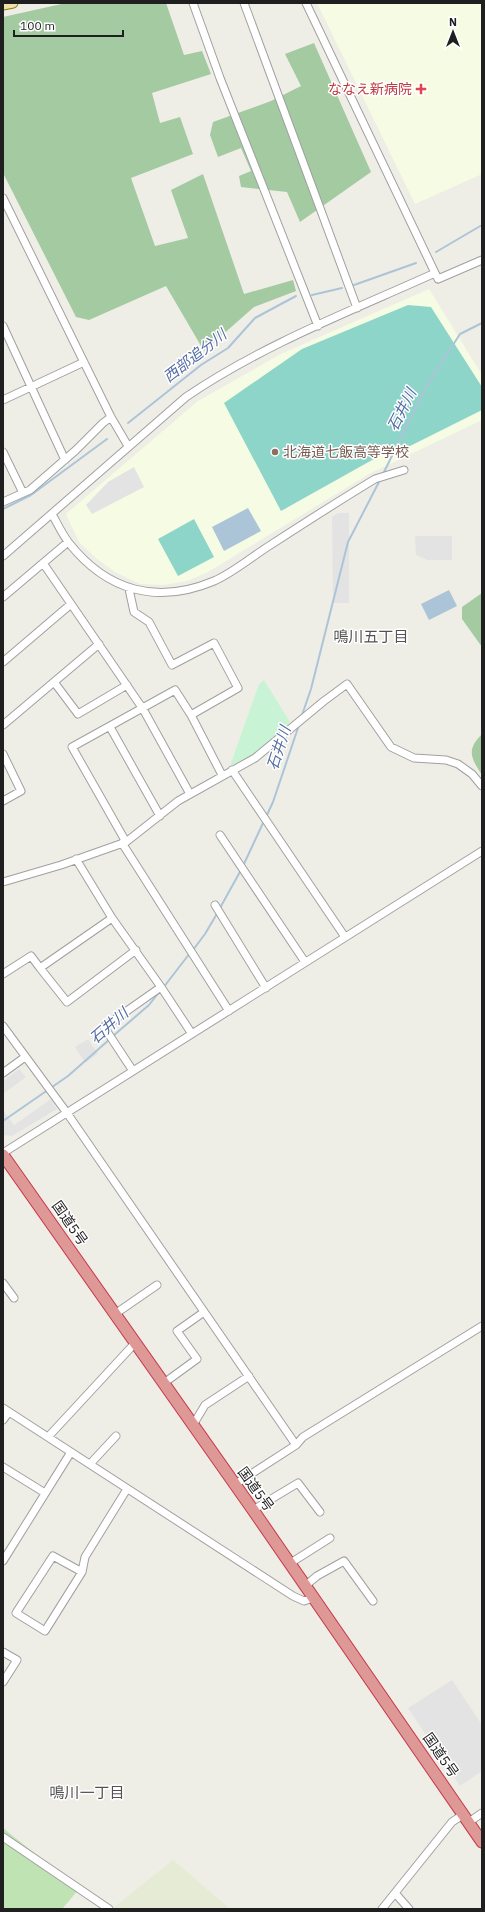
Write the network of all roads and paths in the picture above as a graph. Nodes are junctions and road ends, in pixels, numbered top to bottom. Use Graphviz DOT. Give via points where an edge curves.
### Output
graph roads {
  1 [pos="13,3"];
  2 [pos="193,3"];
  3 [pos="244,3"];
  4 [pos="306,3"];
  5 [pos="3,5"];
  6 [pos="3,198"];
  7 [pos="6,210"];
  8 [pos="482,260"];
  9 [pos="435,273"];
  10 [pos="357,308"];
  11 [pos="3,326"];
  12 [pos="318,326"];
  13 [pos="84,362"];
  14 [pos="30,386"];
  15 [pos="3,400"];
  16 [pos="111,417"];
  17 [pos="128,446"];
  18 [pos="3,452"];
  19 [pos="65,460"];
  20 [pos="404,470"];
  21 [pos="23,494"];
  22 [pos="3,502"];
  23 [pos="52,514"];
  24 [pos="68,542"];
  25 [pos="3,556"];
  26 [pos="43,563"];
  27 [pos="130,588"];
  28 [pos="3,597"];
  29 [pos="71,604"];
  30 [pos="99,644"];
  31 [pos="3,662"];
  32 [pos="54,682"];
  33 [pos="127,685"];
  34 [pos="143,709"];
  35 [pos="190,715"];
  36 [pos="3,725"];
  37 [pos="110,727"];
  38 [pos="3,754"];
  39 [pos="232,770"];
  40 [pos="222,775"];
  41 [pos="482,786"];
  42 [pos="190,794"];
  43 [pos="3,801"];
  44 [pos="160,816"];
  45 [pos="220,835"];
  46 [pos="124,843"];
  47 [pos="482,851"];
  48 [pos="76,860"];
  49 [pos="3,882"];
  50 [pos="215,905"];
  51 [pos="112,918"];
  52 [pos="345,937"];
  53 [pos="136,950"];
  54 [pos="305,962"];
  55 [pos="40,968"];
  56 [pos="3,974"];
  57 [pos="161,986"];
  58 [pos="266,988"];
  59 [pos="229,1011"];
  60 [pos="3,1026"];
  61 [pos="192,1034"];
  62 [pos="25,1057"];
  63 [pos="133,1071"];
  64 [pos="3,1073"];
  65 [pos="67,1113"];
  66 [pos="3,1154"];
  67 [pos="3,1283"];
  68 [pos="157,1285"];
  69 [pos="14,1298"];
  70 [pos="204,1312"];
  71 [pos="115,1314"];
  72 [pos="482,1326"];
  73 [pos="136,1342"];
  74 [pos="249,1376"];
  75 [pos="164,1384"];
  76 [pos="6,1410"];
  77 [pos="3,1420"];
  78 [pos="193,1425"];
  79 [pos="48,1436"];
  80 [pos="116,1436"];
  81 [pos="296,1445"];
  82 [pos="71,1452"];
  83 [pos="90,1464"];
  84 [pos="3,1467"];
  85 [pos="234,1485"];
  86 [pos="127,1489"];
  87 [pos="45,1493"];
  88 [pos="253,1510"];
  89 [pos="320,1512"];
  90 [pos="330,1538"];
  91 [pos="3,1561"];
  92 [pos="289,1564"];
  93 [pos="82,1572"];
  94 [pos="305,1586"];
  95 [pos="313,1598"];
  96 [pos="373,1601"];
  97 [pos="3,1652"];
  98 [pos="3,1682"];
  99 [pos="482,1813"];
  100 [pos="466,1818"];
  101 [pos="3,1838"];
  102 [pos="482,1842"];
  103 [pos="395,1893"];
  104 [pos="109,1909"];
  105 [pos="382,1909"];
  106 [pos="409,1909"];
  1 -- 5 [label="main road"];
  2 -- 12 [label="street"];
  3 -- 10 [label="street"];
  4 -- 9 [label="street"];
  6 -- 7 [label="street"];
  7 -- 13 [label="street"];
  8 -- 9 [label="street" via="438,279"];
  9 -- 10 [label="street"];
  10 -- 12 [label="street"];
  11 -- 14 [label="street"];
  12 -- 17 [label="street" via="230,368 211,380 186,397"];
  13 -- 14 [label="street"];
  13 -- 16 [label="street"];
  14 -- 15 [label="street"];
  14 -- 19 [label="street"];
  16 -- 17 [label="street"];
  16 -- 19 [label="street"];
  17 -- 23 [label="street"];
  18 -- 21 [label="street"];
  19 -- 21 [label="street"];
  20 -- 27 [label="street" via="375,478 215,580 175,593 160,594"];
  21 -- 22 [label="street"];
  23 -- 24 [label="street"];
  23 -- 25 [label="street"];
  24 -- 26 [label="street"];
  24 -- 27 [label="street" via="86,563 102,576"];
  26 -- 28 [label="street"];
  26 -- 29 [label="street"];
  27 -- 35 [label="street" via="134,612 149,622 172,665 214,643 238,688"];
  29 -- 30 [label="street"];
  29 -- 31 [label="street"];
  30 -- 32 [label="street"];
  30 -- 33 [label="street"];
  32 -- 33 [label="street" via="78,714"];
  32 -- 36 [label="street"];
  33 -- 34 [label="street"];
  34 -- 35 [label="street" via="175,690"];
  34 -- 37 [label="street"];
  34 -- 42 [label="street"];
  35 -- 40 [label="street"];
  37 -- 44 [label="street"];
  37 -- 46 [label="street" via="72,747"];
  38 -- 43 [label="street" via="21,790"];
  39 -- 40 [label="street"];
  39 -- 41 [label="street" via="255,758 347,684 391,747 414,758 446,760 458,764 472,774"];
  39 -- 52 [label="street"];
  40 -- 42 [label="street"];
  42 -- 44 [label="street"];
  44 -- 46 [label="street"];
  45 -- 54 [label="street"];
  46 -- 48 [label="street"];
  46 -- 59 [label="street"];
  47 -- 52 [label="street"];
  48 -- 49 [label="street"];
  48 -- 51 [label="street"];
  50 -- 58 [label="street"];
  51 -- 53 [label="street"];
  51 -- 55 [label="street"];
  52 -- 54 [label="street"];
  53 -- 55 [label="street" via="66,1002"];
  53 -- 57 [label="street"];
  54 -- 58 [label="street"];
  55 -- 56 [label="street" via="31,956"];
  57 -- 61 [label="street"];
  57 -- 63 [label="street" via="104,1028"];
  58 -- 59 [label="street"];
  59 -- 61 [label="street"];
  60 -- 62 [label="street"];
  61 -- 63 [label="street"];
  62 -- 64 [label="street"];
  62 -- 65 [label="street"];
  63 -- 65 [label="street"];
  65 -- 66 [label="street"];
  65 -- 70 [label="street"];
  66 -- 71 [label="highway, 国道5号"];
  67 -- 69 [label="street"];
  68 -- 71 [label="street"];
  70 -- 74 [label="street"];
  70 -- 75 [label="street" via="178,1331 197,1359"];
  71 -- 73 [label="highway, 国道5号"];
  72 -- 81 [label="street" via="303,1437"];
  73 -- 75 [label="highway, 国道5号"];
  73 -- 79 [label="street"];
  74 -- 78 [label="street" via="205,1405"];
  74 -- 81 [label="street"];
  75 -- 78 [label="highway, 国道5号"];
  76 -- 77 [label="street"];
  76 -- 79 [label="street"];
  78 -- 85 [label="highway, 国道5号"];
  79 -- 82 [label="street"];
  80 -- 83 [label="street"];
  81 -- 85 [label="street"];
  82 -- 83 [label="street"];
  82 -- 87 [label="street"];
  83 -- 86 [label="street"];
  84 -- 87 [label="street"];
  85 -- 88 [label="highway, 国道5号"];
  86 -- 93 [label="street" via="85,1557"];
  86 -- 95 [label="street" via="293,1596 304,1601"];
  87 -- 91 [label="street"];
  88 -- 89 [label="street" via="298,1483"];
  88 -- 92 [label="highway, 国道5号"];
  90 -- 92 [label="street"];
  92 -- 94 [label="highway, 国道5号"];
  93 -- 93 [label="street" via="53,1556 16,1613 45,1631"];
  94 -- 95 [label="highway, 国道5号"];
  94 -- 96 [label="street" via="344,1561"];
  95 -- 100 [label="highway, 国道5号"];
  97 -- 98 [label="street" via="17,1660"];
  99 -- 100 [label="street"];
  100 -- 102 [label="highway, 国道5号"];
  100 -- 103 [label="street" via="452,1822"];
  101 -- 104 [label="street"];
  103 -- 105 [label="street"];
  103 -- 106 [label="street"];
}
